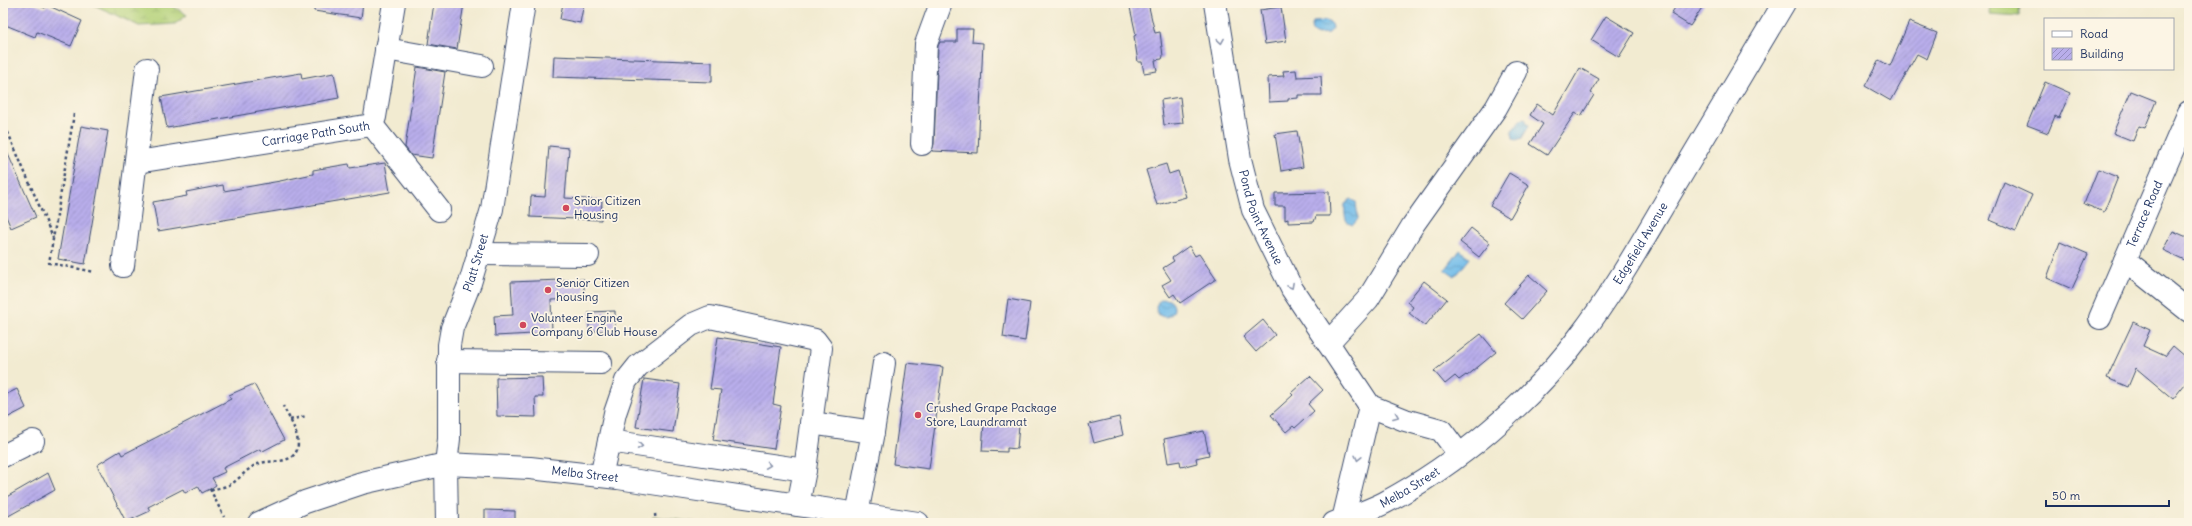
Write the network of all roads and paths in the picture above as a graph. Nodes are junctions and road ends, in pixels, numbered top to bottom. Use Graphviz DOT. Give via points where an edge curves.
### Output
graph roads {
  1 [pos="394,3"];
  2 [pos="524,3"];
  3 [pos="941,3"];
  4 [pos="1215,3"];
  5 [pos="1784,3"];
  6 [pos="386,49"];
  7 [pos="482,66"];
  8 [pos="147,69"];
  9 [pos="1516,72"];
  10 [pos="2189,112"];
  11 [pos="74,114"];
  12 [pos="3,121"];
  13 [pos="372,125"];
  14 [pos="922,144"];
  15 [pos="136,162"];
  16 [pos="439,210"];
  17 [pos="54,238"];
  18 [pos="478,254"];
  19 [pos="588,255"];
  20 [pos="2125,260"];
  21 [pos="123,266"];
  22 [pos="95,272"];
  23 [pos="2189,311"];
  24 [pos="2100,318"];
  25 [pos="1328,343"];
  26 [pos="448,361"];
  27 [pos="601,363"];
  28 [pos="884,363"];
  29 [pos="283,406"];
  30 [pos="1370,406"];
  31 [pos="306,416"];
  32 [pos="290,420"];
  33 [pos="811,422"];
  34 [pos="873,432"];
  35 [pos="34,441"];
  36 [pos="609,441"];
  37 [pos="1459,454"];
  38 [pos="3,456"];
  39 [pos="446,464"];
  40 [pos="805,470"];
  41 [pos="601,476"];
  42 [pos="798,505"];
  43 [pos="655,514"];
  44 [pos="857,514"];
  45 [pos="224,517"];
  46 [pos="1339,521"];
  47 [pos="259,523"];
  48 [pos="447,523"];
  49 [pos="656,523"];
  50 [pos="918,523"];
  1 -- 6 [label="street, Carriage Path South"];
  2 -- 18 [label="street, Platt Street" via="492,209"];
  3 -- 14 [label="street" via="926,44"];
  4 -- 25 [label="street, Pond Point Avenue, one-way" via="1240,159 1253,210 1292,289"];
  5 -- 37 [label="street, Edgefield Avenue" via="1630,260 1579,337 1525,398"];
  6 -- 7 [label="street"];
  6 -- 13 [label="street, Carriage Path South"];
  8 -- 15 [label="street"];
  9 -- 25 [label="street" via="1496,108 1417,219 1368,299"];
  10 -- 20 [label="street, Terrace Road"];
  11 -- 17 [label="path"];
  12 -- 17 [label="path"];
  13 -- 15 [label="street, Carriage Path South"];
  13 -- 16 [label="street"];
  15 -- 21 [label="street"];
  17 -- 22 [label="path" via="49,263"];
  18 -- 19 [label="street"];
  18 -- 26 [label="street, Platt Street" via="470,283 452,328"];
  20 -- 23 [label="street"];
  20 -- 24 [label="street, Terrace Road"];
  25 -- 30 [label="street, Pond Point Avenue"];
  26 -- 27 [label="street"];
  26 -- 39 [label="street, Platt Street" via="449,439"];
  28 -- 34 [label="street"];
  29 -- 32 [label="path"];
  30 -- 37 [label="street, one-way" via="1405,420 1441,430"];
  30 -- 46 [label="street, one-way"];
  31 -- 32 [label="path"];
  32 -- 45 [label="path" via="298,437 298,445 293,455 280,461 263,462 230,485 210,490"];
  33 -- 34 [label="street"];
  33 -- 36 [label="street" via="821,348 815,340 710,317 691,325 638,366 626,381"];
  33 -- 40 [label="street"];
  34 -- 44 [label="street"];
  35 -- 38 [label="street"];
  36 -- 40 [label="street, one-way"];
  36 -- 41 [label="street"];
  37 -- 46 [label="street, Melba Street" via="1408,490 1382,504"];
  39 -- 41 [label="street, Melba Street" via="530,468"];
  39 -- 47 [label="street, Melba Street" via="362,483 305,502"];
  39 -- 48 [label="street, Platt Street"];
  40 -- 42 [label="street"];
  41 -- 42 [label="street, Melba Street"];
  42 -- 44 [label="street, Melba Street"];
  43 -- 49 [label="path"];
  44 -- 50 [label="street, Melba Street"];
}
